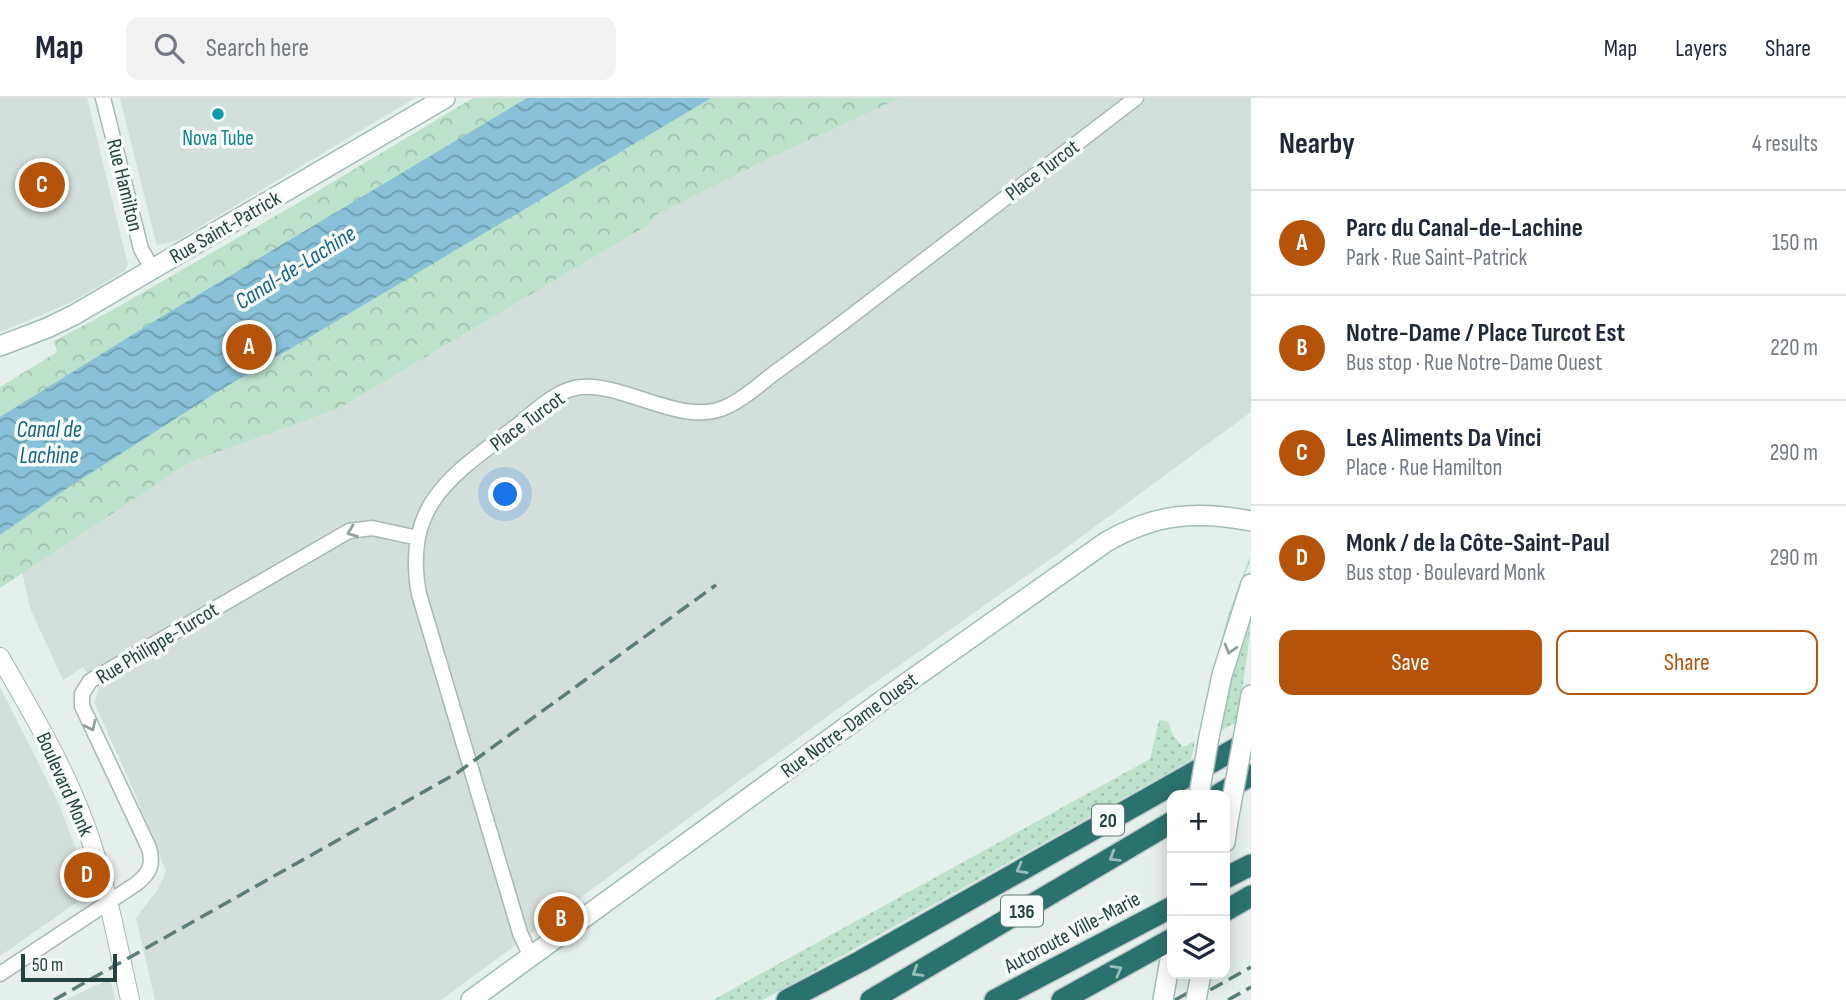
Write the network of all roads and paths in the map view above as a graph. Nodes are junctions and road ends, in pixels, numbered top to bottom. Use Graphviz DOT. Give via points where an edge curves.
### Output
graph roads {
  1 [pos="103,98"];
  2 [pos="444,98"];
  3 [pos="1136,98"];
  4 [pos="153,270"];
  5 [pos="0,346"];
  6 [pos="1251,522"];
  7 [pos="418,538"];
  8 [pos="1251,584"];
  9 [pos="0,657"];
  10 [pos="1251,695"];
  11 [pos="1251,740"];
  12 [pos="1251,775"];
  13 [pos="1200,790"];
  14 [pos="1226,790"];
  15 [pos="1230,810"];
  16 [pos="1167,825"];
  17 [pos="1251,865"];
  18 [pos="1230,876"];
  19 [pos="1251,897"];
  20 [pos="109,901"];
  21 [pos="1230,908"];
  22 [pos="1167,909"];
  23 [pos="1118,936"];
  24 [pos="1167,952"];
  25 [pos="531,957"];
  26 [pos="861,961"];
  27 [pos="0,974"];
  28 [pos="1200,979"];
  29 [pos="130,1000"];
  30 [pos="471,1000"];
  31 [pos="787,1000"];
  32 [pos="800,1000"];
  33 [pos="871,1000"];
  34 [pos="995,1000"];
  35 [pos="1018,1000"];
  36 [pos="1062,1000"];
  37 [pos="1196,1000"];
  1 -- 4 [label="street, Rue Hamilton" via="141,249"];
  2 -- 4 [label="main road, Rue Saint-Patrick"];
  3 -- 7 [label="street, Place Turcot" via="731,405 698,413 594,388 567,391 449,479 432,501"];
  4 -- 5 [label="main road, Rue Saint-Patrick" via="47,328"];
  6 -- 25 [label="main road, Rue Notre-Dame Ouest" via="1212,515 1169,517 1106,542"];
  7 -- 20 [label="street, Rue Philippe-Turcot, one-way" via="372,527 349,531 88,685 82,706 152,863 148,874"];
  7 -- 25 [label="street, Place Turcot" via="415,562 423,609"];
  8 -- 13 [label="main road, one-way, bridge" via="1222,675"];
  9 -- 20 [label="street, Boulevard Monk" via="71,790"];
  10 -- 15 [label="main road, bridge"];
  11 -- 26 [label="highway, 20, one-way"];
  12 -- 14 [label="highway"];
  16 -- 33 [label="highway, Autoroute Ville-Marie / 136, one-way"];
  17 -- 18 [label="highway"];
  19 -- 21 [label="highway"];
  20 -- 27 [label="street, Rue Philippe-Turcot"];
  20 -- 29 [label="street, Boulevard Monk"];
  22 -- 23 [label="highway, Autoroute Ville-Marie"];
  23 -- 34 [label="highway, Autoroute Ville-Marie"];
  23 -- 35 [label="highway"];
  36 -- 24 [label="highway, one-way"];
  25 -- 30 [label="main road, Rue Notre-Dame Ouest"];
  26 -- 31 [label="highway, 20"];
  26 -- 32 [label="highway"];
  28 -- 37 [label="main road, bridge"];
}
